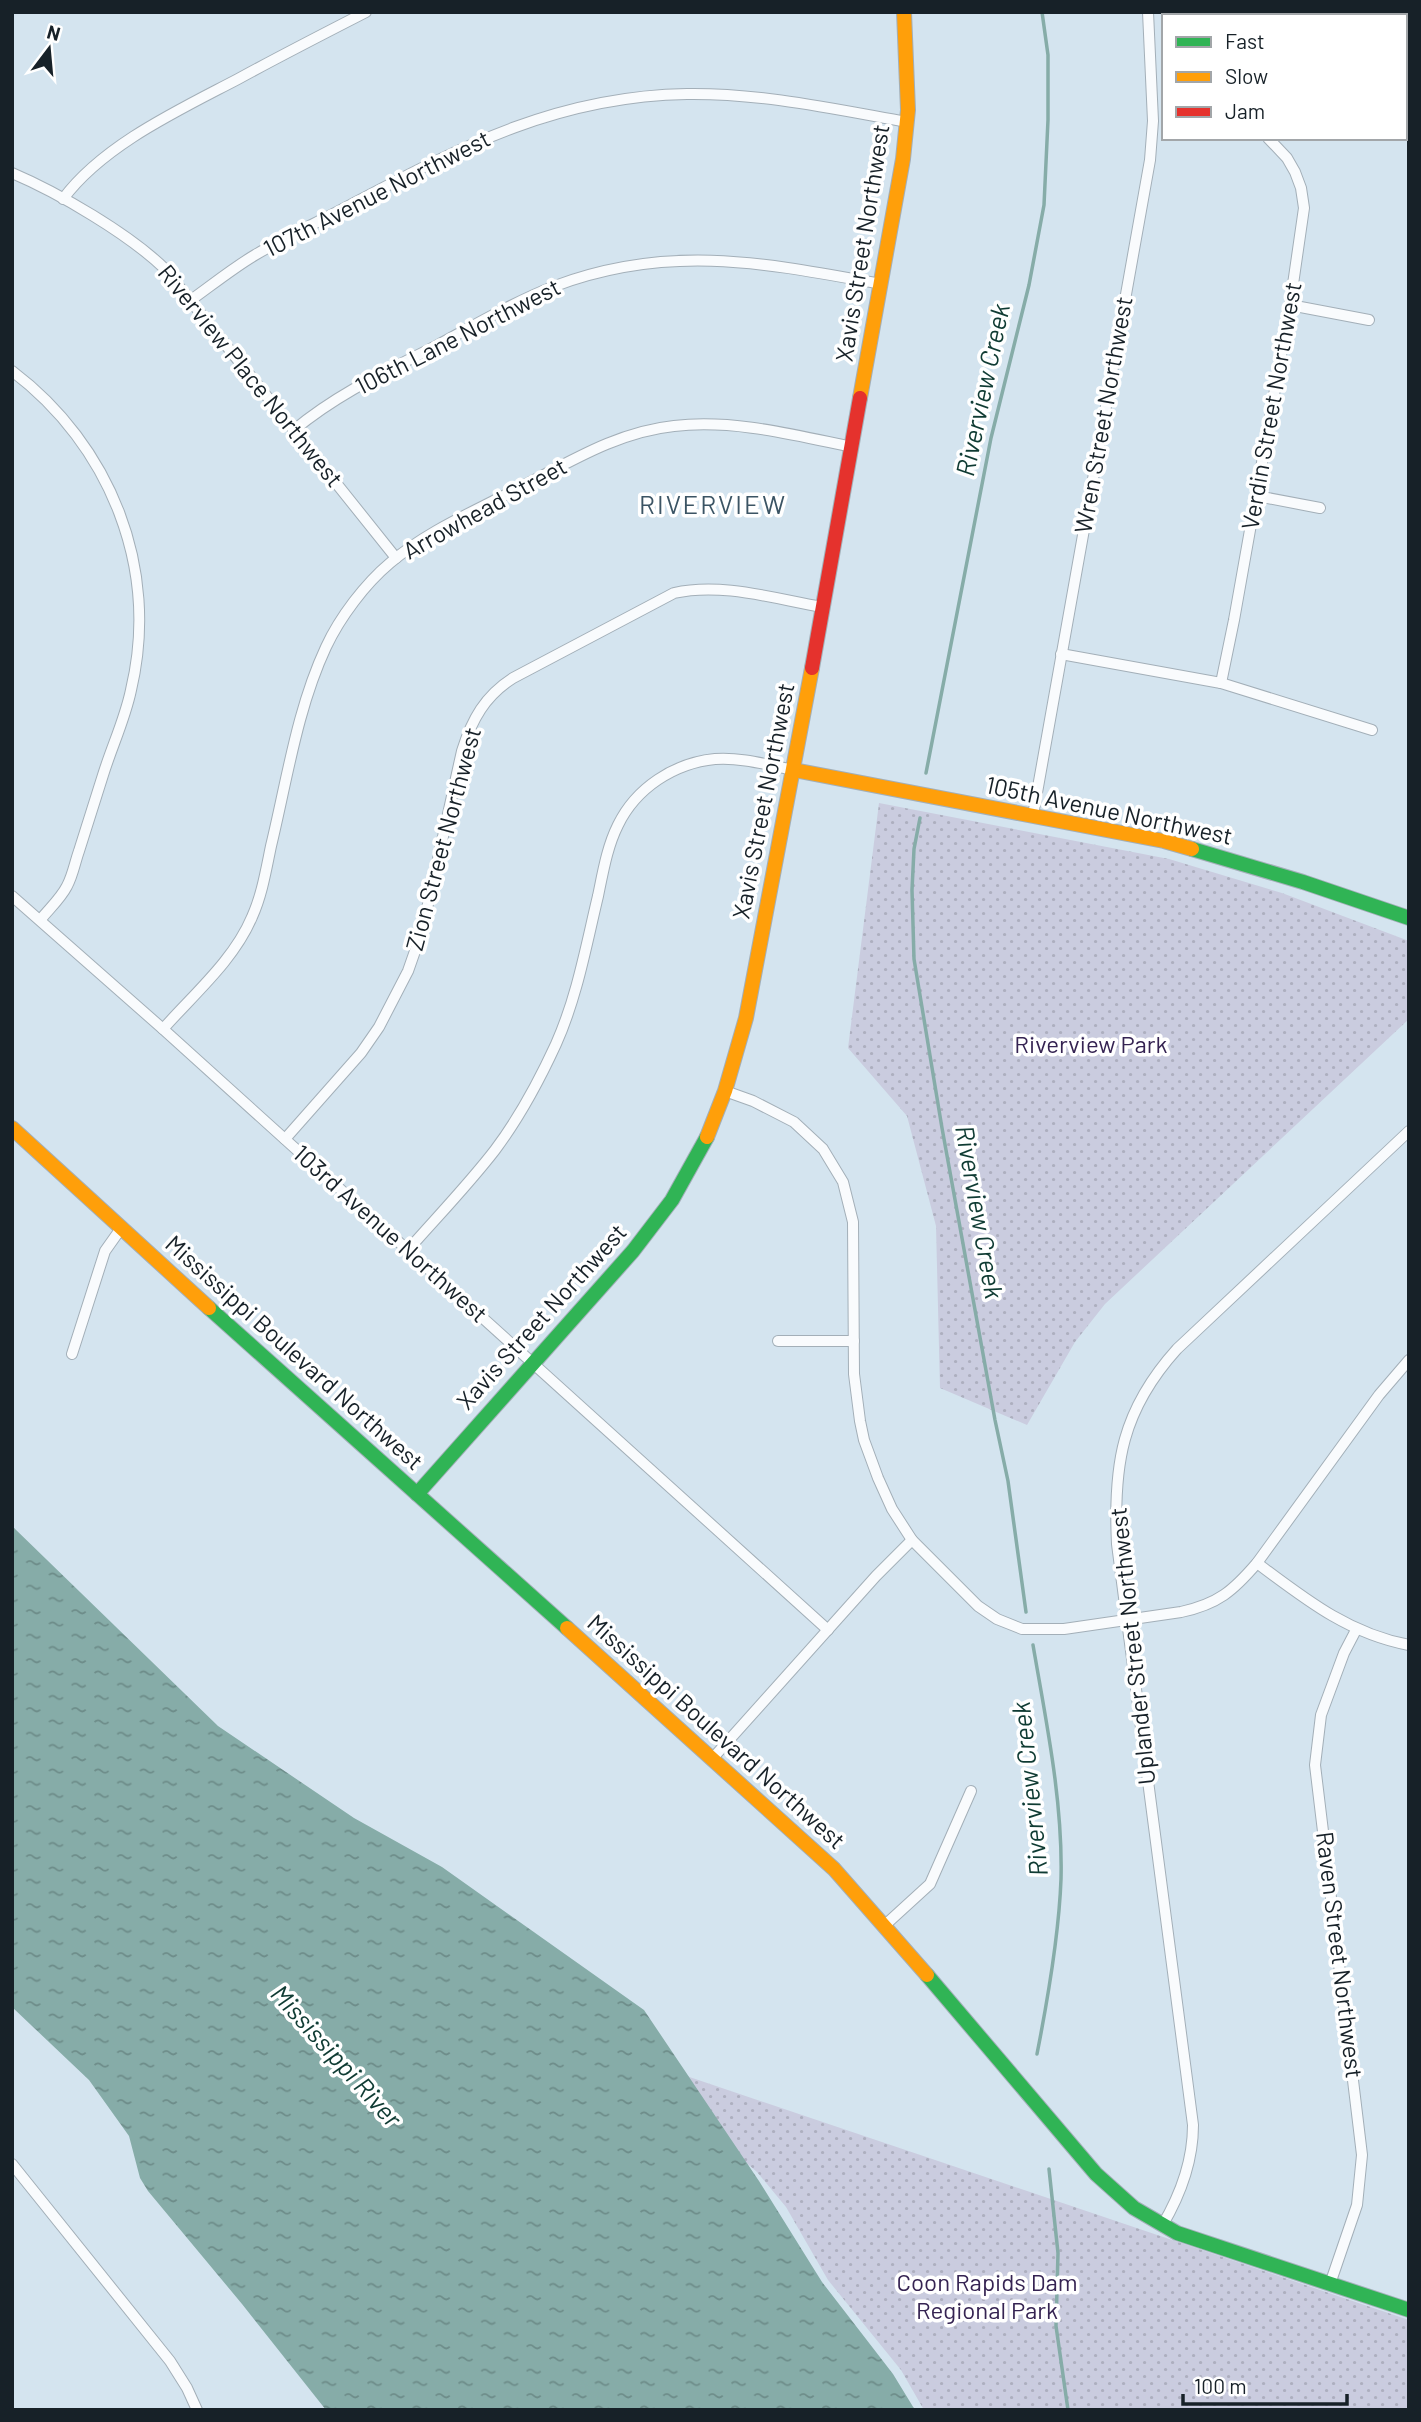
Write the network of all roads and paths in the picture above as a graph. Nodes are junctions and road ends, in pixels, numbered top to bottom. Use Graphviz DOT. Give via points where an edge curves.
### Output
graph roads {
  1 [pos="366,12"];
  2 [pos="904,12"];
  3 [pos="1148,12"];
  4 [pos="1158,121"];
  5 [pos="907,122"];
  6 [pos="1270,140"];
  7 [pos="12,173"];
  8 [pos="63,199"];
  9 [pos="881,284"];
  10 [pos="191,300"];
  11 [pos="1290,305"];
  12 [pos="1369,320"];
  13 [pos="12,371"];
  14 [pos="295,430"];
  15 [pos="852,447"];
  16 [pos="1257,496"];
  17 [pos="1320,508"];
  18 [pos="396,558"];
  19 [pos="823,607"];
  20 [pos="1061,654"];
  21 [pos="1221,682"];
  22 [pos="1372,730"];
  23 [pos="794,769"];
  24 [pos="1033,815"];
  25 [pos="12,896"];
  26 [pos="1409,918"];
  27 [pos="41,919"];
  28 [pos="163,1028"];
  29 [pos="725,1091"];
  30 [pos="12,1128"];
  31 [pos="1409,1131"];
  32 [pos="285,1139"];
  33 [pos="122,1227"];
  34 [pos="408,1250"];
  35 [pos="778,1341"];
  36 [pos="854,1341"];
  37 [pos="72,1354"];
  38 [pos="1409,1360"];
  39 [pos="533,1363"];
  40 [pos="417,1494"];
  41 [pos="912,1540"];
  42 [pos="1258,1563"];
  43 [pos="1126,1620"];
  44 [pos="828,1630"];
  45 [pos="1356,1630"];
  46 [pos="1409,1646"];
  47 [pos="712,1759"];
  48 [pos="971,1791"];
  49 [pos="884,1926"];
  50 [pos="12,2164"];
  51 [pos="1162,2226"];
  52 [pos="1330,2284"];
  53 [pos="1409,2310"];
  54 [pos="191,2407"];
  1 -- 8 [label="street" via="149,128 81,178"];
  2 -- 5 [label="street, Xavis Street Northwest"];
  3 -- 4 [label="street, Wren Street Northwest"];
  4 -- 20 [label="street, Wren Street Northwest"];
  5 -- 9 [label="street, Xavis Street Northwest"];
  5 -- 10 [label="street, 107th Avenue Northwest" via="786,100 701,94 634,98 556,113 440,157 256,255"];
  6 -- 11 [label="street, Verdin Street Northwest" via="1287,158 1304,198"];
  7 -- 8 [label="street, Riverview Place Northwest"];
  8 -- 10 [label="street, Riverview Place Northwest" via="142,248"];
  9 -- 14 [label="street, 106th Lane Northwest" via="725,260 658,262 576,279 535,295 341,396"];
  9 -- 15 [label="street, Xavis Street Northwest"];
  10 -- 14 [label="street, Riverview Place Northwest"];
  11 -- 12 [label="street"];
  11 -- 16 [label="street, Verdin Street Northwest"];
  13 -- 27 [label="street" via="62,416 100,470 128,536 139,601 137,656 126,707 69,883"];
  14 -- 18 [label="street, Riverview Place Northwest"];
  15 -- 18 [label="street, Arrowhead Street" via="733,426 658,428 592,450 433,532"];
  15 -- 19 [label="street, Xavis Street Northwest"];
  16 -- 17 [label="street"];
  16 -- 21 [label="street, Verdin Street Northwest"];
  18 -- 28 [label="street, Arrowhead Street" via="350,610 318,666 293,750 261,892 247,927"];
  19 -- 23 [label="street, Xavis Street Northwest"];
  19 -- 32 [label="street, Zion Street Northwest" via="722,590 674,593 513,678 489,696 462,751 422,931 405,979 361,1053"];
  20 -- 21 [label="street"];
  20 -- 24 [label="street, Wren Street Northwest"];
  21 -- 22 [label="street"];
  23 -- 24 [label="street, 105th Avenue Northwest"];
  23 -- 29 [label="street, Xavis Street Northwest" via="746,1018"];
  23 -- 34 [label="street" via="736,760 698,762 668,773 630,805 608,852 579,978 555,1047 525,1105 495,1149"];
  24 -- 26 [label="street, 105th Avenue Northwest" via="1188,847"];
  25 -- 27 [label="street, 103rd Avenue Northwest"];
  27 -- 28 [label="street, 103rd Avenue Northwest"];
  28 -- 32 [label="street, 103rd Avenue Northwest"];
  29 -- 36 [label="street" via="794,1122 823,1149 843,1182 853,1222"];
  29 -- 39 [label="street, Xavis Street Northwest" via="708,1136 672,1200"];
  30 -- 33 [label="street, Mississippi Boulevard Northwest"];
  31 -- 43 [label="street, Uplander Street Northwest" via="1177,1349 1147,1386 1126,1432 1116,1489"];
  32 -- 34 [label="street, 103rd Avenue Northwest"];
  33 -- 37 [label="street" via="105,1251"];
  33 -- 40 [label="street, Mississippi Boulevard Northwest"];
  34 -- 39 [label="street, 103rd Avenue Northwest"];
  35 -- 36 [label="street"];
  36 -- 41 [label="street" via="864,1440 886,1497"];
  38 -- 42 [label="street"];
  39 -- 40 [label="street, Xavis Street Northwest"];
  39 -- 44 [label="street, 103rd Avenue Northwest"];
  40 -- 47 [label="street, Mississippi Boulevard Northwest"];
  41 -- 43 [label="street" via="978,1606 1008,1624 1041,1631"];
  41 -- 44 [label="street"];
  42 -- 43 [label="street" via="1238,1585 1210,1604"];
  42 -- 45 [label="street" via="1320,1610"];
  43 -- 51 [label="street, Uplander Street Northwest" via="1194,2124 1187,2173"];
  44 -- 47 [label="street"];
  45 -- 46 [label="street"];
  45 -- 52 [label="street, Raven Street Northwest" via="1321,1715 1315,1765 1363,2155 1357,2205"];
  47 -- 49 [label="street, Mississippi Boulevard Northwest" via="834,1869"];
  48 -- 49 [label="street" via="930,1884"];
  49 -- 51 [label="street, Mississippi Boulevard Northwest" via="1107,2186"];
  50 -- 54 [label="street" via="170,2361"];
  51 -- 52 [label="street, Mississippi Boulevard Northwest"];
  52 -- 53 [label="street, Mississippi Boulevard Northwest"];
}
